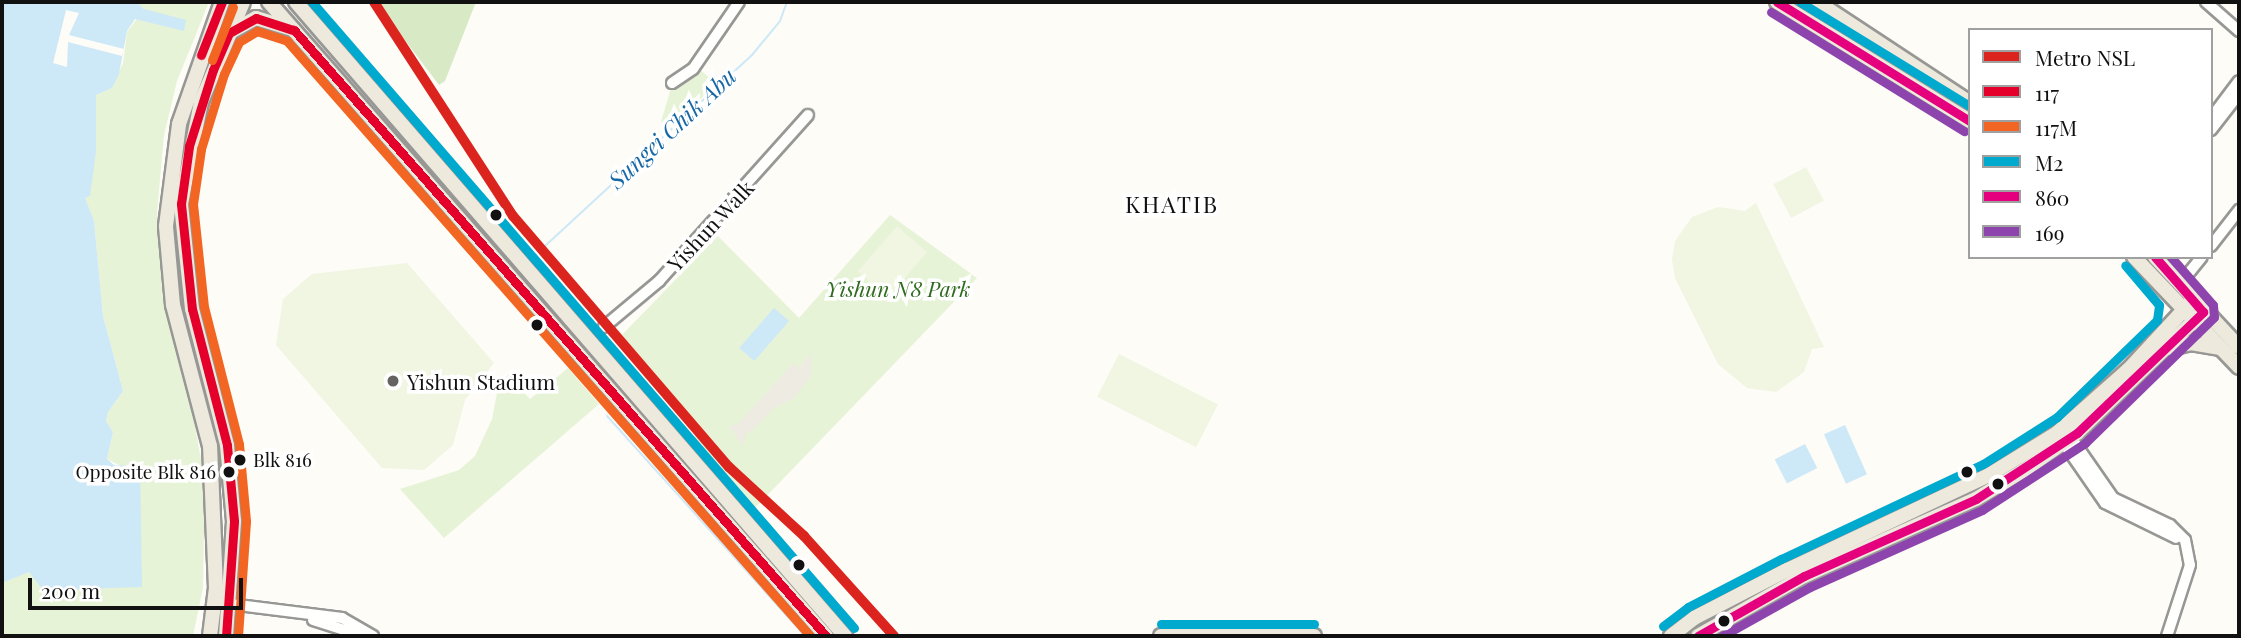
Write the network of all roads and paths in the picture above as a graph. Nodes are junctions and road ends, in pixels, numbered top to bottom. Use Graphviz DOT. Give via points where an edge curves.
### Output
graph roads {
  1 [pos="222,2"];
  2 [pos="243,2"];
  3 [pos="269,2"];
  4 [pos="296,2"];
  5 [pos="739,2"];
  6 [pos="1777,2"];
  7 [pos="1817,2"];
  8 [pos="2206,2"];
  9 [pos="215,9"];
  10 [pos="294,30"];
  11 [pos="2239,31"];
  12 [pos="229,33"];
  13 [pos="2239,81"];
  14 [pos="672,83"];
  15 [pos="2239,94"];
  16 [pos="1968,102"];
  17 [pos="2213,115"];
  18 [pos="808,116"];
  19 [pos="197,117"];
  20 [pos="1968,120"];
  21 [pos="179,124"];
  22 [pos="2213,127"];
  23 [pos="2239,210"];
  24 [pos="2213,243"];
  25 [pos="2136,259"];
  26 [pos="2156,259"];
  27 [pos="2200,259"];
  28 [pos="2179,285"];
  29 [pos="2193,300"];
  30 [pos="2177,307"];
  31 [pos="2198,317"];
  32 [pos="604,327"];
  33 [pos="2239,347"];
  34 [pos="2218,348"];
  35 [pos="2170,349"];
  36 [pos="2239,367"];
  37 [pos="2064,435"];
  38 [pos="732,521"];
  39 [pos="222,607"];
  40 [pos="210,636"];
  41 [pos="226,636"];
  42 [pos="363,636"];
  43 [pos="373,636"];
  44 [pos="826,636"];
  45 [pos="845,636"];
  46 [pos="1161,636"];
  47 [pos="1314,636"];
  48 [pos="1671,636"];
  49 [pos="1698,636"];
  50 [pos="2164,636"];
  1 -- 9 [label="main road"];
  2 -- 12 [label="main road"];
  3 -- 10 [label="main road"];
  4 -- 38 [label="main road"];
  5 -- 14 [label="street" via="693,69"];
  6 -- 20 [label="main road"];
  7 -- 16 [label="main road"];
  8 -- 11 [label="street"];
  9 -- 21 [label="main road"];
  10 -- 12 [label="main road" via="256,18"];
  10 -- 38 [label="main road"];
  12 -- 19 [label="main road"];
  13 -- 17 [label="street"];
  15 -- 22 [label="street"];
  18 -- 32 [label="street, Yishun Walk" via="659,281"];
  19 -- 21 [label="main road" via="190,107"];
  19 -- 39 [label="main road" via="184,172 182,248 191,309 228,445 234,521"];
  21 -- 39 [label="main road" via="167,187 167,267 210,446"];
  23 -- 24 [label="street"];
  25 -- 30 [label="main road"];
  26 -- 28 [label="main road"];
  27 -- 28 [label="street"];
  28 -- 29 [label="main road"];
  29 -- 30 [label="main road"];
  29 -- 31 [label="main road"];
  30 -- 31 [label="main road"];
  30 -- 37 [label="main road" via="2169,326"];
  31 -- 33 [label="main road"];
  31 -- 34 [label="main road"];
  31 -- 35 [label="main road"];
  34 -- 35 [label="main road" via="2191,343"];
  34 -- 36 [label="main road"];
  35 -- 37 [label="main road"];
  37 -- 48 [label="main road" via="1764,582 1694,618"];
  37 -- 49 [label="main road" via="1976,499 1804,576"];
  37 -- 50 [label="street" via="2105,503 2180,533 2189,553"];
  38 -- 44 [label="main road"];
  38 -- 45 [label="main road"];
  39 -- 40 [label="main road"];
  39 -- 41 [label="main road"];
  39 -- 42 [label="street" via="314,620"];
  39 -- 43 [label="street" via="342,618"];
  46 -- 47 [label="main road"];
}
